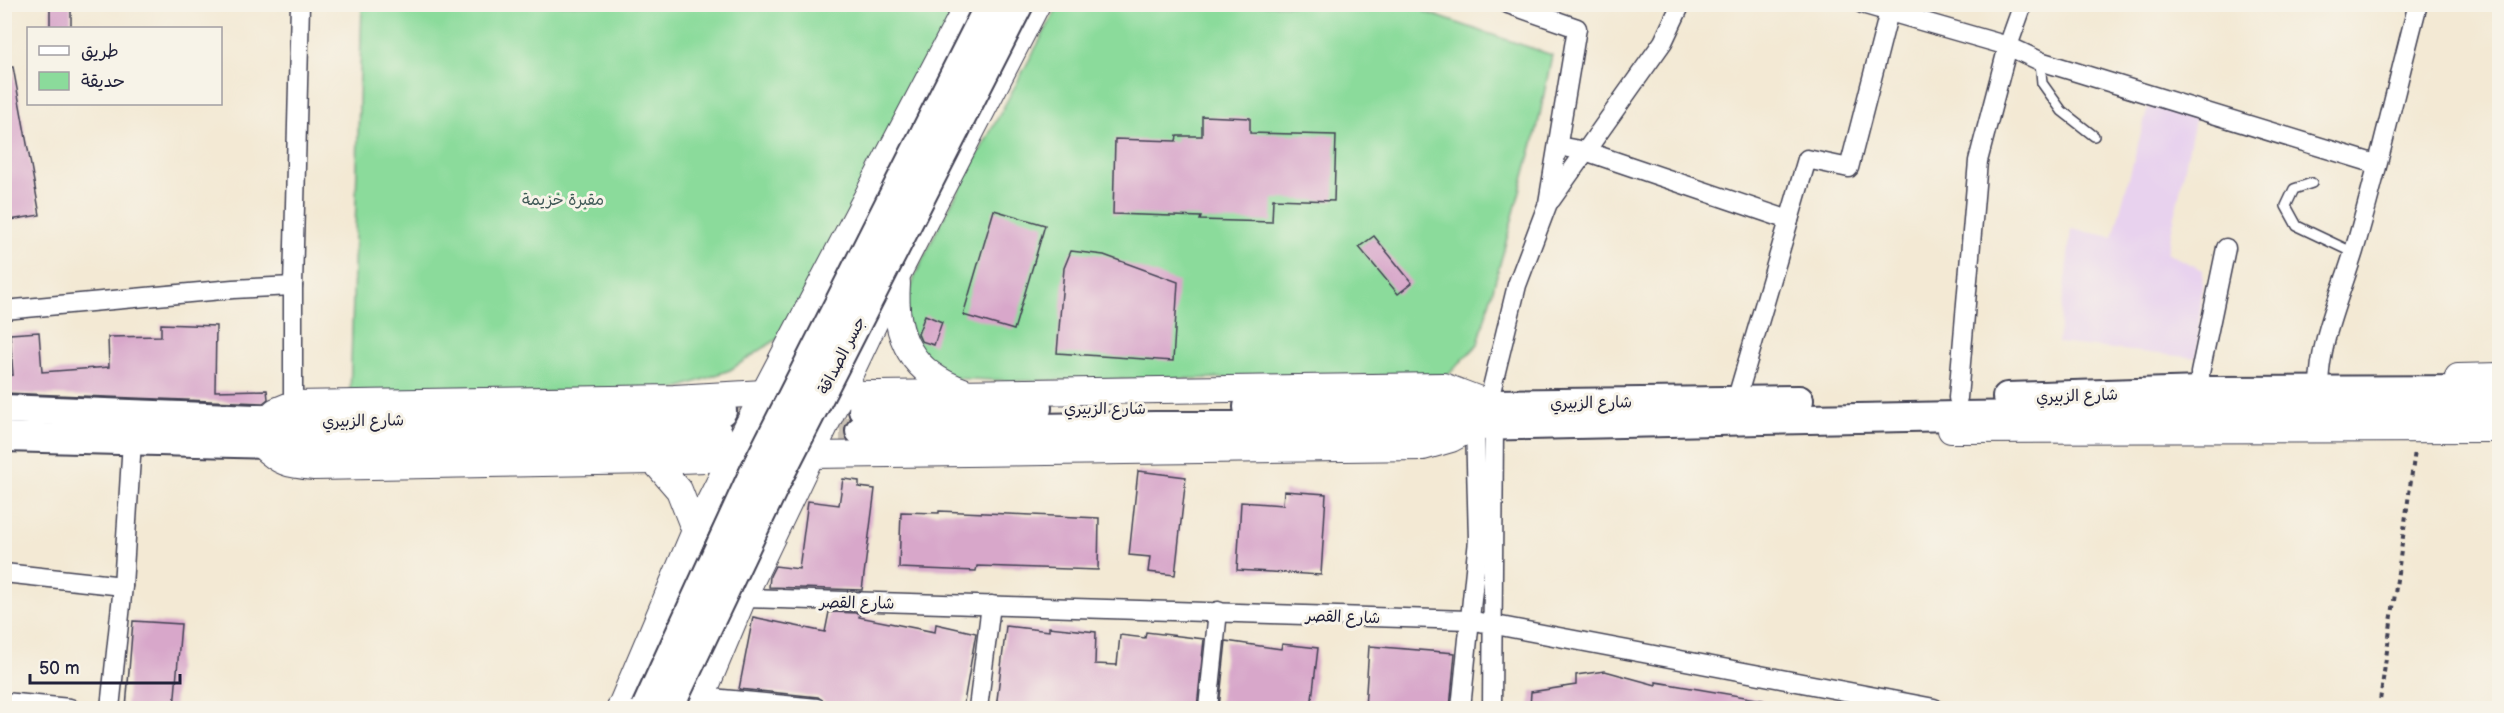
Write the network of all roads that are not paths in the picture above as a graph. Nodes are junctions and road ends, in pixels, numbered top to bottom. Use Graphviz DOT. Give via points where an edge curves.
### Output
graph roads {
  1 [pos="300,4"];
  2 [pos="968,4"];
  3 [pos="990,4"];
  4 [pos="1020,4"];
  5 [pos="1037,4"];
  6 [pos="1508,4"];
  7 [pos="1681,4"];
  8 [pos="1862,4"];
  9 [pos="2023,4"];
  10 [pos="2418,4"];
  11 [pos="1889,12"];
  12 [pos="2008,46"];
  13 [pos="2040,61"];
  14 [pos="2094,136"];
  15 [pos="1558,146"];
  16 [pos="1585,151"];
  17 [pos="2376,164"];
  18 [pos="2312,183"];
  19 [pos="1548,203"];
  20 [pos="1789,220"];
  21 [pos="2226,248"];
  22 [pos="2354,253"];
  23 [pos="897,273"];
  24 [pos="293,286"];
  25 [pos="4,310"];
  26 [pos="2499,376"];
  27 [pos="2499,390"];
  28 [pos="2201,391"];
  29 [pos="2319,392"];
  30 [pos="764,393"];
  31 [pos="840,393"];
  32 [pos="969,393"];
  33 [pos="1958,398"];
  34 [pos="1736,401"];
  35 [pos="293,404"];
  36 [pos="4,409"];
  37 [pos="2499,412"];
  38 [pos="1486,419"];
  39 [pos="862,420"];
  40 [pos="720,422"];
  41 [pos="788,424"];
  42 [pos="1574,424"];
  43 [pos="2499,429"];
  44 [pos="264,432"];
  45 [pos="4,437"];
  46 [pos="132,441"];
  47 [pos="811,455"];
  48 [pos="732,459"];
  49 [pos="654,461"];
  50 [pos="695,531"];
  51 [pos="4,573"];
  52 [pos="123,586"];
  53 [pos="743,598"];
  54 [pos="991,605"];
  55 [pos="1218,611"];
  56 [pos="1469,620"];
  57 [pos="1494,623"];
  58 [pos="4,702"];
  59 [pos="699,703"];
  60 [pos="1905,707"];
  61 [pos="70,708"];
  62 [pos="110,708"];
  63 [pos="620,708"];
  64 [pos="646,708"];
  65 [pos="669,708"];
  66 [pos="817,708"];
  67 [pos="978,708"];
  68 [pos="1208,708"];
  69 [pos="1461,708"];
  70 [pos="1492,708"];
  71 [pos="1934,708"];
  1 -- 24 [label="street"];
  2 -- 30 [label="main road"];
  3 -- 64 [label="main road, جسر الصداقة, bridge" via="755,470"];
  4 -- 65 [label="main road, جسر الصداقة, bridge" via="779,476"];
  5 -- 23 [label="main road"];
  6 -- 15 [label="street" via="1577,28"];
  7 -- 16 [label="street" via="1663,42"];
  8 -- 11 [label="street"];
  9 -- 12 [label="street"];
  10 -- 17 [label="street"];
  11 -- 12 [label="street"];
  11 -- 20 [label="street" via="1849,168 1807,159"];
  12 -- 13 [label="street"];
  12 -- 33 [label="street" via="1978,161"];
  13 -- 14 [label="lane" via="2042,83 2062,111"];
  13 -- 17 [label="street"];
  15 -- 16 [label="street"];
  15 -- 19 [label="street"];
  16 -- 19 [label="street"];
  16 -- 20 [label="street"];
  17 -- 22 [label="street"];
  18 -- 22 [label="lane" via="2294,189 2286,206 2297,226"];
  19 -- 38 [label="street" via="1517,285"];
  20 -- 34 [label="street"];
  21 -- 28 [label="street" via="2200,373"];
  22 -- 29 [label="street" via="2334,307"];
  23 -- 31 [label="main road"];
  23 -- 32 [label="main road" via="895,307 910,353 926,372"];
  24 -- 25 [label="street"];
  24 -- 35 [label="street"];
  26 -- 29 [label="main road, شارع الزبيري" via="2328,380"];
  27 -- 29 [label="main road, شارع الزبيري"];
  28 -- 29 [label="main road, شارع الزبيري"];
  28 -- 33 [label="main road, شارع الزبيري"];
  30 -- 31 [label="main road"];
  30 -- 35 [label="main road"];
  30 -- 41 [label="main road"];
  30 -- 48 [label="main road"];
  31 -- 32 [label="main road"];
  31 -- 41 [label="main road"];
  31 -- 47 [label="main road"];
  32 -- 38 [label="main road" via="1443,386"];
  33 -- 34 [label="main road, شارع الزبيري"];
  34 -- 38 [label="main road, شارع الزبيري"];
  35 -- 44 [label="main road" via="276,411"];
  36 -- 44 [label="main road, شارع الزبيري"];
  37 -- 42 [label="main road, شارع الزبيري" via="1957,416"];
  38 -- 39 [label="main road, شارع الزبيري"];
  38 -- 42 [label="main road, شارع الزبيري"];
  38 -- 47 [label="main road" via="1451,440 1423,447"];
  38 -- 56 [label="street"];
  38 -- 57 [label="street"];
  40 -- 44 [label="main road, شارع الزبيري" via="309,421"];
  41 -- 47 [label="main road"];
  41 -- 48 [label="main road"];
  42 -- 43 [label="main road, شارع الزبيري" via="1646,436 1954,430"];
  44 -- 46 [label="main road, شارع الزبيري"];
  44 -- 49 [label="main road" via="277,460 314,467"];
  45 -- 46 [label="main road, شارع الزبيري"];
  46 -- 52 [label="street"];
  47 -- 48 [label="main road"];
  47 -- 53 [label="main road"];
  48 -- 49 [label="main road"];
  48 -- 50 [label="main road"];
  49 -- 50 [label="main road" via="679,490"];
  50 -- 63 [label="main road"];
  51 -- 52 [label="street"];
  52 -- 62 [label="street"];
  53 -- 54 [label="street, شارع القصر"];
  53 -- 59 [label="main road"];
  54 -- 55 [label="street, شارع القصر"];
  54 -- 67 [label="street"];
  55 -- 56 [label="street, شارع القصر"];
  55 -- 68 [label="street"];
  56 -- 57 [label="street, شارع القصر"];
  56 -- 69 [label="street"];
  57 -- 60 [label="street, شارع القصر"];
  57 -- 70 [label="street"];
  58 -- 61 [label="street"];
  59 -- 66 [label="street"];
  60 -- 71 [label="street, شارع القصر"];
}
